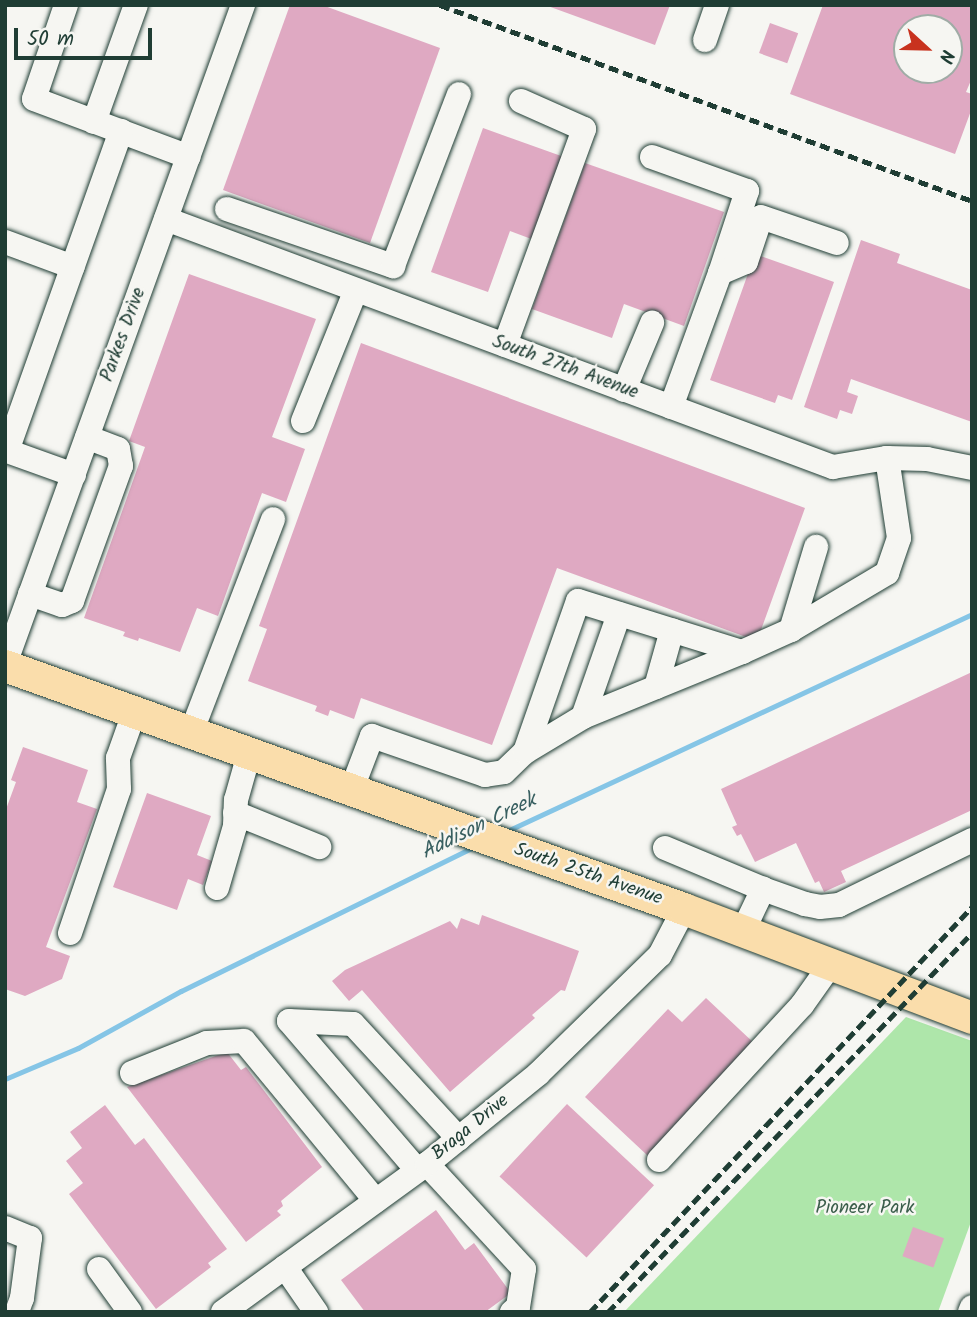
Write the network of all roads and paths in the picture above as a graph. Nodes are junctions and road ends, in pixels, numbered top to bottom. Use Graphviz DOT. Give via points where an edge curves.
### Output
graph roads {
  1 [pos="66,5"];
  2 [pos="136,5"];
  3 [pos="243,5"];
  4 [pos="717,5"];
  5 [pos="705,40"];
  6 [pos="458,94"];
  7 [pos="521,101"];
  8 [pos="94,121"];
  9 [pos="121,131"];
  10 [pos="188,156"];
  11 [pos="652,157"];
  12 [pos="228,209"];
  13 [pos="166,219"];
  14 [pos="5,242"];
  15 [pos="837,243"];
  16 [pos="354,253"];
  17 [pos="73,267"];
  18 [pos="720,273"];
  19 [pos="350,288"];
  20 [pos="652,323"];
  21 [pos="505,345"];
  22 [pos="624,390"];
  23 [pos="671,407"];
  24 [pos="303,421"];
  25 [pos="87,437"];
  26 [pos="6,452"];
  27 [pos="887,458"];
  28 [pos="972,468"];
  29 [pos="74,475"];
  30 [pos="273,519"];
  31 [pos="816,547"];
  32 [pos="30,594"];
  33 [pos="619,614"];
  34 [pos="673,630"];
  35 [pos="791,630"];
  36 [pos="742,652"];
  37 [pos="5,665"];
  38 [pos="656,687"];
  39 [pos="134,713"];
  40 [pos="583,717"];
  41 [pos="191,733"];
  42 [pos="524,752"];
  43 [pos="249,754"];
  44 [pos="351,791"];
  45 [pos="235,813"];
  46 [pos="972,841"];
  47 [pos="319,847"];
  48 [pos="665,848"];
  49 [pos="217,888"];
  50 [pos="763,889"];
  51 [pos="684,909"];
  52 [pos="743,931"];
  53 [pos="70,933"];
  54 [pos="831,964"];
  55 [pos="972,1018"];
  56 [pos="132,1073"];
  57 [pos="459,1139"];
  58 [pos="659,1160"];
  59 [pos="422,1167"];
  60 [pos="376,1201"];
  61 [pos="5,1228"];
  62 [pos="285,1267"];
  63 [pos="99,1269"];
  64 [pos="18,1312"];
  65 [pos="130,1312"];
  66 [pos="223,1312"];
  67 [pos="316,1312"];
  68 [pos="512,1312"];
  1 -- 8 [label="street" via="34,99"];
  2 -- 8 [label="street"];
  3 -- 10 [label="street, Parkes Drive"];
  4 -- 5 [label="street"];
  6 -- 16 [label="street" via="393,267"];
  7 -- 21 [label="street" via="584,129"];
  8 -- 9 [label="street"];
  9 -- 10 [label="street"];
  9 -- 17 [label="street"];
  10 -- 13 [label="street, Parkes Drive"];
  11 -- 18 [label="street" via="747,191"];
  12 -- 16 [label="street"];
  13 -- 19 [label="street, South 27th Avenue"];
  13 -- 25 [label="street, Parkes Drive"];
  14 -- 17 [label="street"];
  15 -- 18 [label="street" via="761,217 746,262"];
  16 -- 19 [label="street"];
  17 -- 26 [label="street"];
  18 -- 23 [label="street"];
  19 -- 21 [label="street, South 27th Avenue"];
  19 -- 24 [label="street"];
  20 -- 22 [label="street"];
  21 -- 22 [label="street, South 27th Avenue"];
  22 -- 23 [label="street, South 27th Avenue"];
  23 -- 27 [label="street, South 27th Avenue" via="833,467"];
  25 -- 29 [label="street, Parkes Drive"];
  25 -- 32 [label="street" via="118,449 121,466 117,478 72,601 62,605"];
  26 -- 29 [label="street"];
  27 -- 28 [label="street, South 27th Avenue" via="928,458"];
  27 -- 35 [label="street" via="899,538 887,573"];
  29 -- 32 [label="street, Parkes Drive"];
  30 -- 41 [label="street"];
  31 -- 35 [label="street"];
  32 -- 37 [label="street, Parkes Drive"];
  33 -- 34 [label="street"];
  33 -- 40 [label="street"];
  33 -- 42 [label="street" via="578,601"];
  34 -- 36 [label="street"];
  34 -- 38 [label="street"];
  35 -- 36 [label="street"];
  36 -- 38 [label="street"];
  37 -- 39 [label="main road, South 25th Avenue"];
  38 -- 40 [label="street"];
  39 -- 41 [label="main road, South 25th Avenue"];
  39 -- 53 [label="street" via="118,758 119,789"];
  40 -- 42 [label="street"];
  41 -- 43 [label="main road, South 25th Avenue"];
  42 -- 44 [label="street" via="504,772 485,775 372,736"];
  43 -- 44 [label="main road, South 25th Avenue"];
  43 -- 45 [label="street"];
  44 -- 51 [label="main road, South 25th Avenue"];
  45 -- 47 [label="street"];
  45 -- 49 [label="street"];
  46 -- 50 [label="street" via="839,905 805,904"];
  48 -- 50 [label="street"];
  50 -- 52 [label="street"];
  51 -- 52 [label="main road, South 25th Avenue"];
  51 -- 57 [label="street, Braga Drive" via="660,956 632,986 538,1074"];
  52 -- 54 [label="main road, South 25th Avenue"];
  54 -- 55 [label="main road, South 25th Avenue"];
  54 -- 58 [label="street" via="802,1005"];
  56 -- 60 [label="street" via="207,1043 244,1041"];
  57 -- 59 [label="street, Braga Drive"];
  57 -- 59 [label="street" via="353,1024 289,1021"];
  59 -- 60 [label="street, Braga Drive"];
  59 -- 68 [label="street" via="524,1269 518,1307"];
  60 -- 62 [label="street, Braga Drive"];
  61 -- 64 [label="street" via="30,1238"];
  62 -- 66 [label="street, Braga Drive"];
  62 -- 67 [label="street"];
  63 -- 65 [label="street"];
}
